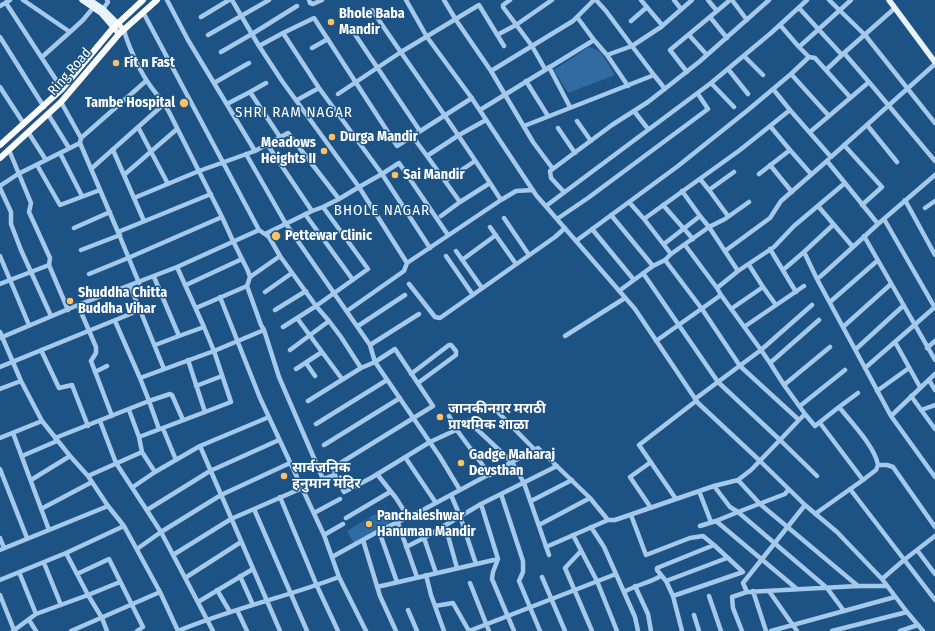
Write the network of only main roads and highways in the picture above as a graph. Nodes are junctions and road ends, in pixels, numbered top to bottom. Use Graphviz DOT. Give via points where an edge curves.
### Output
graph roads {
  1 [pos="82,0"];
  2 [pos="90,0"];
  3 [pos="157,0"];
  4 [pos="889,0"];
  5 [pos="139,1"];
  6 [pos="116,26"];
  7 [pos="122,32"];
  8 [pos="935,63"];
  9 [pos="1,141"];
  10 [pos="0,158"];
  1 -- 6 [label="main road"];
  2 -- 6 [label="main road" via="103,9"];
  3 -- 7 [label="highway, Ring Road"];
  4 -- 8 [label="main road"];
  5 -- 6 [label="highway, Ring Road"];
  6 -- 7 [label="main road"];
  6 -- 9 [label="highway, Ring Road" via="62,89 44,107"];
  7 -- 10 [label="highway, Ring Road" via="61,102"];
}
